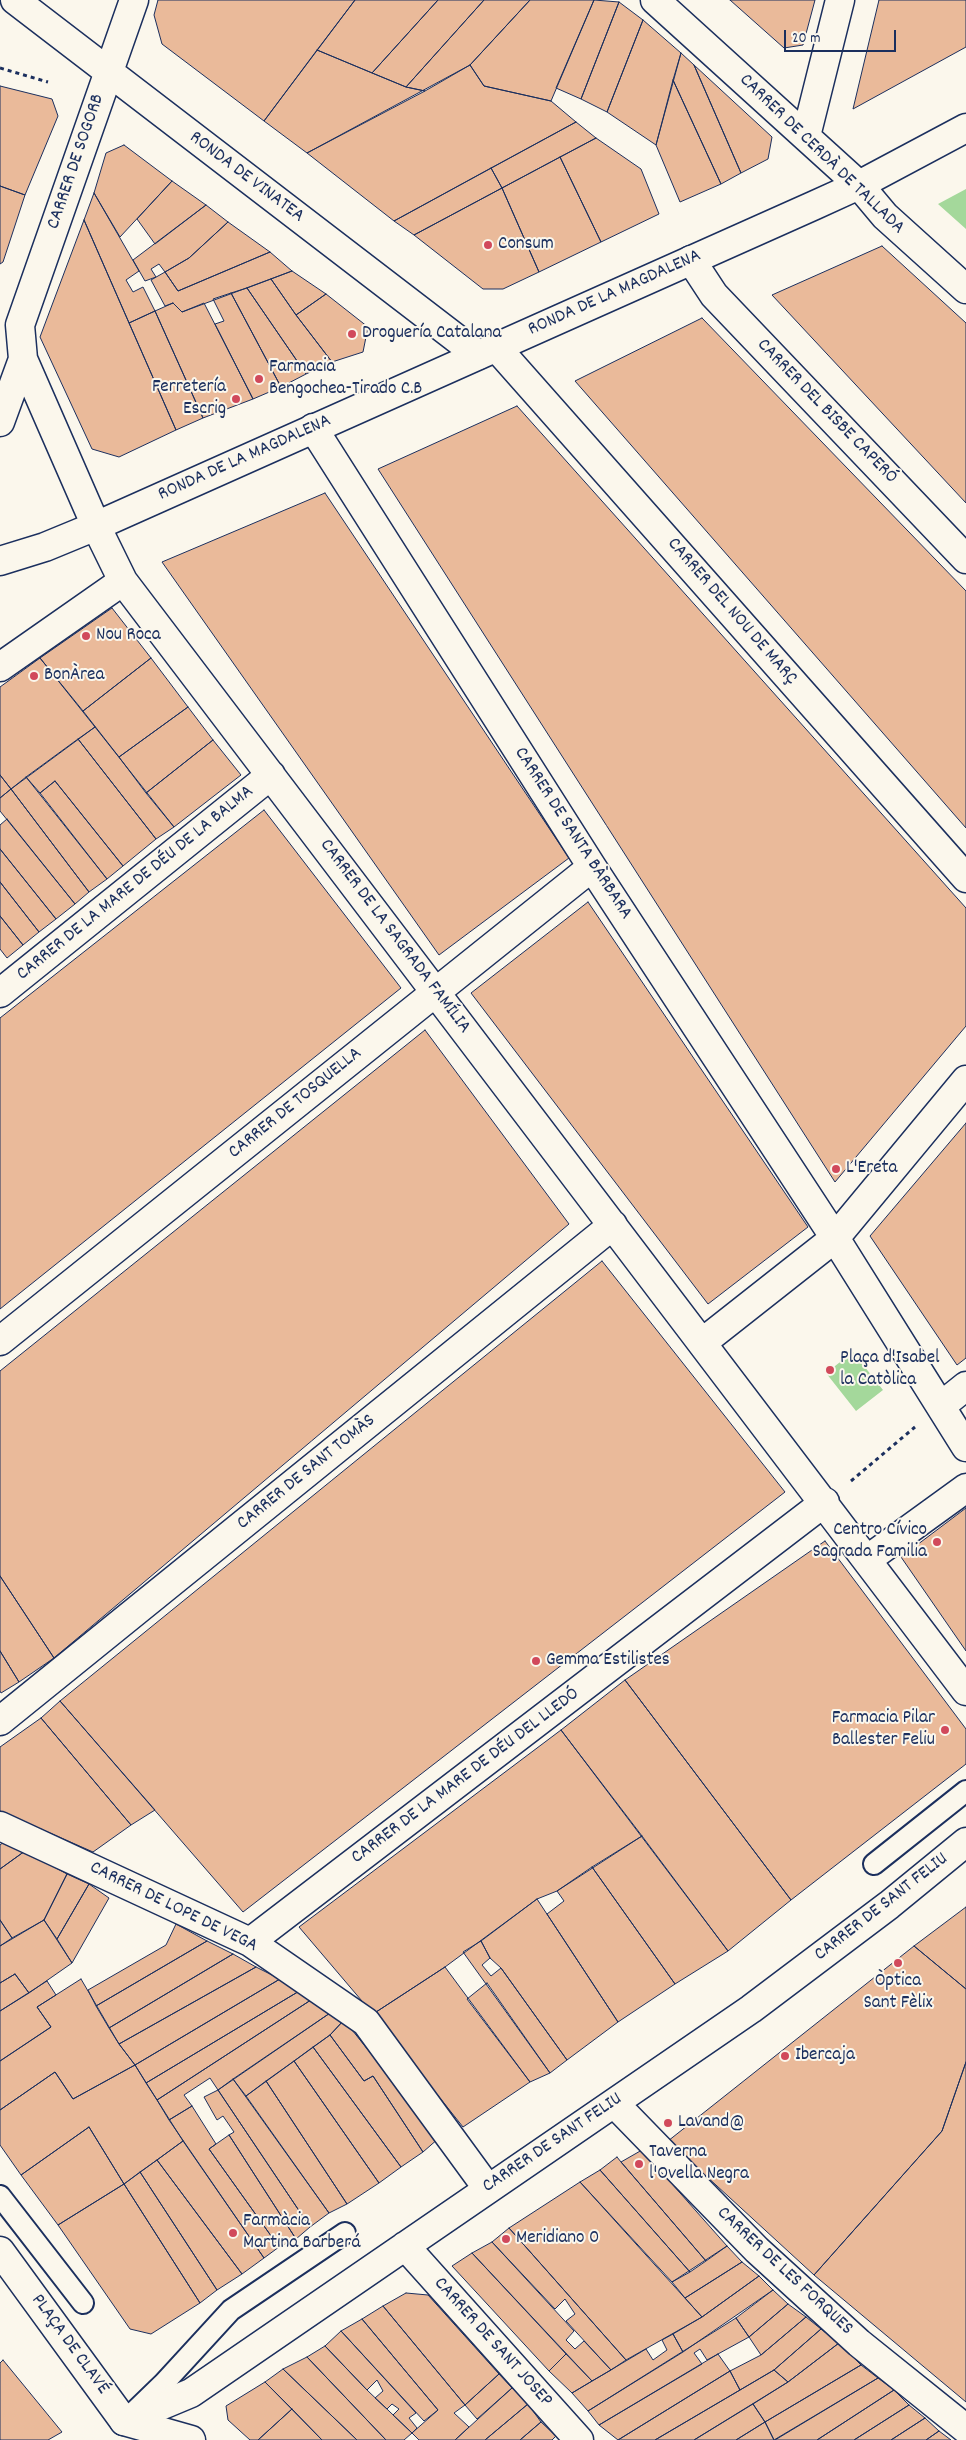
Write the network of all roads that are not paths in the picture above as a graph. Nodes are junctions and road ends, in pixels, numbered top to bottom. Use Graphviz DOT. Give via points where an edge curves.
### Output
graph roads {
  1 [pos="15,0"];
  2 [pos="134,0"];
  3 [pos="655,0"];
  4 [pos="840,0"];
  5 [pos="108,71"];
  6 [pos="965,130"];
  7 [pos="806,136"];
  8 [pos="859,185"];
  9 [pos="691,260"];
  10 [pos="966,289"];
  11 [pos="10,321"];
  12 [pos="487,351"];
  13 [pos="23,359"];
  14 [pos="0,422"];
  15 [pos="313,428"];
  16 [pos="96,526"];
  17 [pos="966,559"];
  18 [pos="0,561"];
  19 [pos="123,581"];
  20 [pos="0,667"];
  21 [pos="272,775"];
  22 [pos="592,867"];
  23 [pos="966,878"];
  24 [pos="436,991"];
  25 [pos="0,992"];
  26 [pos="966,1080"];
  27 [pos="613,1225"];
  28 [pos="835,1238"];
  29 [pos="0,1341"];
  30 [pos="703,1342"];
  31 [pos="966,1386"];
  32 [pos="940,1406"];
  33 [pos="966,1447"];
  34 [pos="966,1488"];
  35 [pos="825,1502"];
  36 [pos="868,1559"];
  37 [pos="966,1691"];
  38 [pos="0,1721"];
  39 [pos="966,1790"];
  40 [pos="0,1826"];
  41 [pos="966,1842"];
  42 [pos="874,1864"];
  43 [pos="250,1942"];
  44 [pos="614,2103"];
  45 [pos="488,2189"];
  46 [pos="0,2196"];
  47 [pos="345,2233"];
  48 [pos="405,2246"];
  49 [pos="0,2251"];
  50 [pos="83,2303"];
  51 [pos="966,2429"];
  52 [pos="118,2431"];
  53 [pos="191,2440"];
  54 [pos="579,2440"];
  1 -- 5 [label="street, RONDA DE VINATEA"];
  2 -- 5 [label="street, CARRER DE SOGORB"];
  3 -- 7 [label="street, CARRER DE CERDÀ DE TALLADA"];
  4 -- 7 [label="street"];
  5 -- 11 [label="street, CARRER DE SOGORB"];
  5 -- 12 [label="street, RONDA DE VINATEA"];
  6 -- 8 [label="street, RONDA DE LA MAGDALENA"];
  7 -- 8 [label="street, CARRER DE CERDÀ DE TALLADA"];
  8 -- 9 [label="street, RONDA DE LA MAGDALENA"];
  8 -- 10 [label="street, CARRER DE CERDÀ DE TALLADA" via="884,216"];
  9 -- 12 [label="street, RONDA DE LA MAGDALENA"];
  9 -- 17 [label="street, CARRER DEL BISBE CAPERÓ" via="714,295"];
  11 -- 13 [label="street"];
  12 -- 15 [label="street, RONDA DE LA MAGDALENA"];
  12 -- 23 [label="street, CARRER DEL NOU DE MARÇ"];
  13 -- 14 [label="street"];
  13 -- 16 [label="street"];
  15 -- 16 [label="street, RONDA DE LA MAGDALENA"];
  15 -- 22 [label="street, CARRER DE SANTA BÀRBARA"];
  16 -- 18 [label="street, RONDA DE LA MAGDALENA"];
  16 -- 19 [label="street, CARRER DE LA SAGRADA FAMÍLIA"];
  19 -- 20 [label="street"];
  19 -- 21 [label="street, CARRER DE LA SAGRADA FAMÍLIA"];
  21 -- 24 [label="street, CARRER DE LA SAGRADA FAMÍLIA"];
  21 -- 25 [label="street, CARRER DE LA MARE DE DÉU DE LA BALMA"];
  22 -- 24 [label="street, CARRER DE TOSQUELLA"];
  22 -- 28 [label="street, CARRER DE SANTA BÀRBARA"];
  24 -- 27 [label="street, CARRER DE LA SAGRADA FAMÍLIA"];
  24 -- 29 [label="street, CARRER DE TOSQUELLA"];
  26 -- 28 [label="street"];
  27 -- 30 [label="street, CARRER DE LA SAGRADA FAMÍLIA"];
  27 -- 38 [label="street, CARRER DE SANT TOMÀS"];
  28 -- 30 [label="street"];
  28 -- 32 [label="street"];
  30 -- 35 [label="street"];
  31 -- 32 [label="street"];
  32 -- 33 [label="street"];
  34 -- 36 [label="street"];
  35 -- 36 [label="street"];
  35 -- 43 [label="street, CARRER DE LA MARE DE DÉU DEL LLEDÓ"];
  36 -- 37 [label="street"];
  39 -- 42 [label="lane"];
  40 -- 43 [label="street, CARRER DE LOPE DE VEGA"];
  41 -- 44 [label="street, CARRER DE SANT FELIU" via="889,1905 751,2009"];
  43 -- 45 [label="street, CARRER DE LOPE DE VEGA" via="366,2022"];
  44 -- 45 [label="street, CARRER DE SANT FELIU"];
  44 -- 51 [label="street, CARRER DE LES FORQUES" via="757,2250 859,2343"];
  45 -- 48 [label="street, CARRER DE SANT FELIU"];
  46 -- 50 [label="lane"];
  47 -- 52 [label="lane" via="231,2310"];
  48 -- 52 [label="street, CARRER DE SANT FELIU" via="191,2393"];
  48 -- 54 [label="street, CARRER DE SANT JOSEP"];
  49 -- 52 [label="street, PLAÇA DE CLAVÉ"];
  52 -- 53 [label="street"];
}
